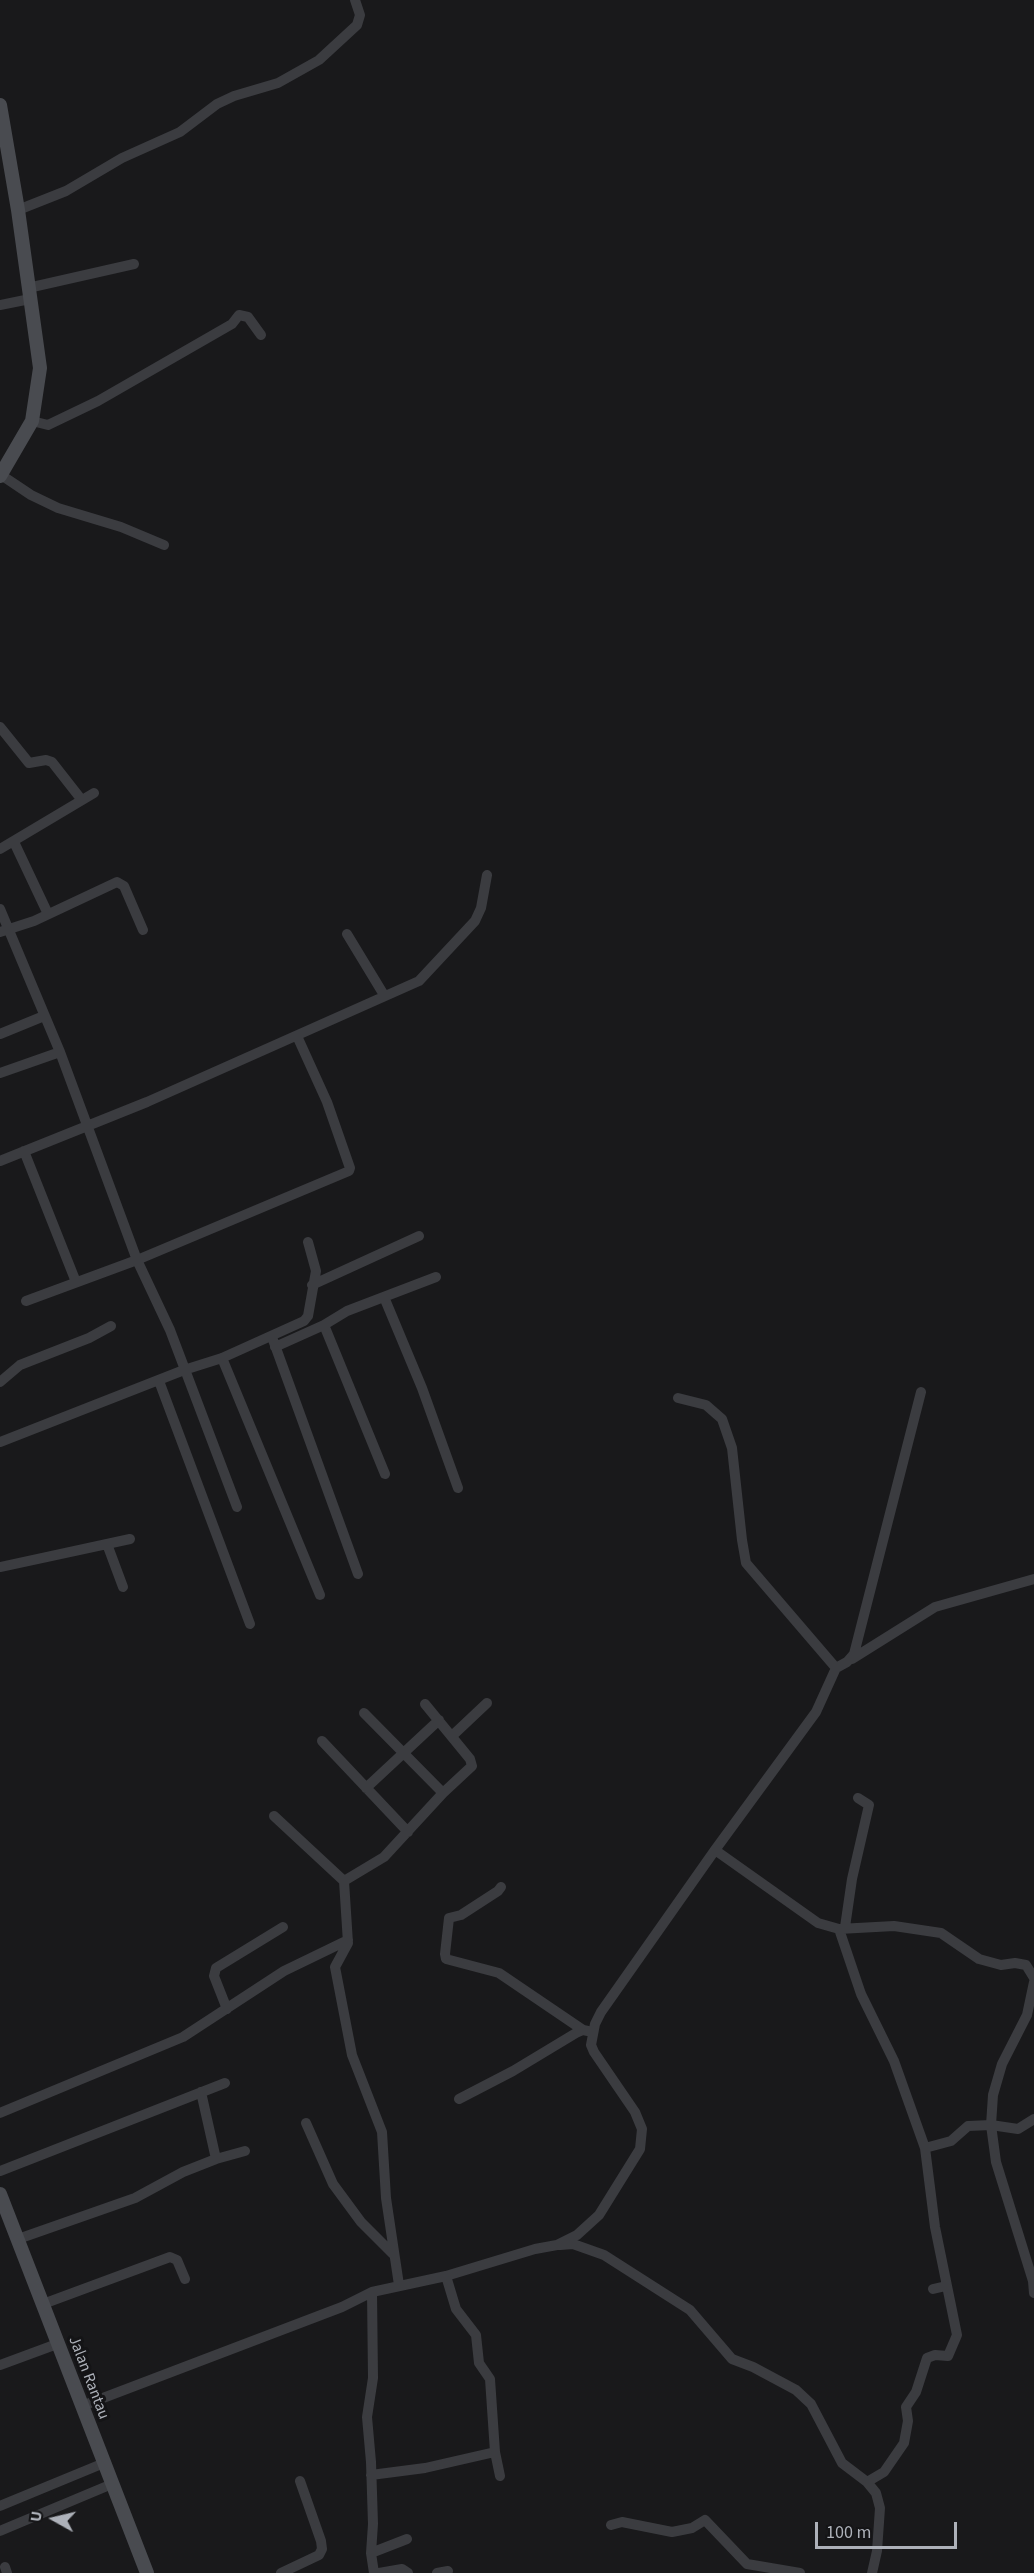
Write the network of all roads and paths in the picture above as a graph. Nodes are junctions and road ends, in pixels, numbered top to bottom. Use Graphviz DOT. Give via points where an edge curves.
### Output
graph roads {
  1 [pos="355,0"];
  2 [pos="0,105"];
  3 [pos="18,210"];
  4 [pos="134,264"];
  5 [pos="29,294"];
  6 [pos="0,305"];
  7 [pos="261,335"];
  8 [pos="32,421"];
  9 [pos="0,475"];
  10 [pos="164,545"];
  11 [pos="1,731"];
  12 [pos="94,794"];
  13 [pos="81,800"];
  14 [pos="14,842"];
  15 [pos="0,849"];
  16 [pos="487,875"];
  17 [pos="0,909"];
  18 [pos="48,914"];
  19 [pos="143,930"];
  20 [pos="4,931"];
  21 [pos="347,934"];
  22 [pos="384,995"];
  23 [pos="44,1016"];
  24 [pos="0,1034"];
  25 [pos="297,1036"];
  26 [pos="60,1052"];
  27 [pos="0,1073"];
  28 [pos="86,1128"];
  29 [pos="26,1156"];
  30 [pos="0,1161"];
  31 [pos="419,1236"];
  32 [pos="308,1242"];
  33 [pos="136,1260"];
  34 [pos="436,1277"];
  35 [pos="76,1282"];
  36 [pos="312,1285"];
  37 [pos="384,1297"];
  38 [pos="26,1301"];
  39 [pos="324,1325"];
  40 [pos="111,1326"];
  41 [pos="273,1342"];
  42 [pos="222,1358"];
  43 [pos="184,1370"];
  44 [pos="159,1381"];
  45 [pos="0,1382"];
  46 [pos="921,1392"];
  47 [pos="678,1398"];
  48 [pos="0,1442"];
  49 [pos="385,1474"];
  50 [pos="458,1488"];
  51 [pos="237,1507"];
  52 [pos="130,1539"];
  53 [pos="107,1544"];
  54 [pos="0,1567"];
  55 [pos="358,1574"];
  56 [pos="1034,1579"];
  57 [pos="123,1587"];
  58 [pos="320,1595"];
  59 [pos="250,1624"];
  60 [pos="847,1662"];
  61 [pos="836,1668"];
  62 [pos="487,1703"];
  63 [pos="425,1704"];
  64 [pos="364,1713"];
  65 [pos="439,1720"];
  66 [pos="452,1736"];
  67 [pos="322,1741"];
  68 [pos="404,1754"];
  69 [pos="366,1788"];
  70 [pos="443,1793"];
  71 [pos="858,1798"];
  72 [pos="274,1816"];
  73 [pos="408,1832"];
  74 [pos="715,1850"];
  75 [pos="344,1881"];
  76 [pos="501,1887"];
  77 [pos="284,1927"];
  78 [pos="842,1928"];
  79 [pos="348,1940"];
  80 [pos="1034,1980"];
  81 [pos="227,2009"];
  82 [pos="588,2033"];
  83 [pos="225,2083"];
  84 [pos="201,2092"];
  85 [pos="459,2099"];
  86 [pos="0,2113"];
  87 [pos="1034,2119"];
  88 [pos="306,2123"];
  89 [pos="991,2124"];
  90 [pos="925,2148"];
  91 [pos="245,2151"];
  92 [pos="216,2159"];
  93 [pos="0,2171"];
  94 [pos="0,2194"];
  95 [pos="18,2239"];
  96 [pos="557,2245"];
  97 [pos="393,2254"];
  98 [pos="446,2276"];
  99 [pos="185,2279"];
  100 [pos="399,2285"];
  101 [pos="946,2286"];
  102 [pos="933,2289"];
  103 [pos="372,2292"];
  104 [pos="1034,2293"];
  105 [pos="43,2304"];
  106 [pos="57,2344"];
  107 [pos="0,2365"];
  108 [pos="82,2406"];
  109 [pos="495,2452"];
  110 [pos="104,2463"];
  111 [pos="371,2475"];
  112 [pos="500,2476"];
  113 [pos="300,2481"];
  114 [pos="867,2482"];
  115 [pos="112,2484"];
  116 [pos="0,2506"];
  117 [pos="611,2525"];
  118 [pos="0,2531"];
  119 [pos="407,2539"];
  120 [pos="371,2553"];
  121 [pos="147,2573"];
  122 [pos="281,2573"];
  123 [pos="374,2573"];
  124 [pos="379,2573"];
  125 [pos="408,2573"];
  126 [pos="800,2573"];
  127 [pos="872,2573"];
  1 -- 3 [label="street" via="360,15 357,25 319,60 278,83 217,104 180,132 122,158 66,191"];
  2 -- 3 [label="main road"];
  3 -- 5 [label="main road"];
  4 -- 5 [label="street"];
  5 -- 6 [label="street"];
  5 -- 8 [label="main road" via="40,368"];
  7 -- 8 [label="street" via="248,316 239,315 232,324 98,401 48,425"];
  8 -- 9 [label="main road"];
  9 -- 10 [label="street" via="58,508"];
  11 -- 13 [label="street" via="29,763 52,762"];
  12 -- 13 [label="street"];
  13 -- 14 [label="street"];
  14 -- 15 [label="street"];
  14 -- 18 [label="street"];
  16 -- 22 [label="street" via="475,921 426,976"];
  17 -- 20 [label="street"];
  18 -- 19 [label="street" via="120,882"];
  18 -- 20 [label="street"];
  20 -- 23 [label="street"];
  21 -- 22 [label="street"];
  22 -- 25 [label="street"];
  23 -- 24 [label="street"];
  23 -- 26 [label="street"];
  25 -- 28 [label="street"];
  25 -- 33 [label="street" via="327,1102 349,1171"];
  26 -- 27 [label="street"];
  26 -- 28 [label="street"];
  28 -- 29 [label="street"];
  28 -- 33 [label="street"];
  29 -- 30 [label="street"];
  29 -- 35 [label="street"];
  31 -- 36 [label="street"];
  32 -- 36 [label="street" via="316,1270"];
  33 -- 35 [label="street"];
  33 -- 43 [label="street" via="157,1299"];
  34 -- 37 [label="street"];
  35 -- 38 [label="street"];
  36 -- 41 [label="street" via="307,1319"];
  37 -- 39 [label="street"];
  37 -- 50 [label="street"];
  39 -- 41 [label="street"];
  39 -- 49 [label="street"];
  40 -- 45 [label="street" via="20,1365"];
  41 -- 42 [label="street"];
  41 -- 55 [label="street"];
  42 -- 43 [label="street"];
  42 -- 58 [label="street"];
  43 -- 44 [label="street"];
  43 -- 51 [label="street"];
  44 -- 48 [label="street"];
  44 -- 59 [label="street"];
  46 -- 60 [label="street" via="854,1654"];
  47 -- 61 [label="street" via="706,1406 722,1419 732,1448 746,1563"];
  52 -- 53 [label="street"];
  53 -- 54 [label="street"];
  53 -- 57 [label="street"];
  56 -- 60 [label="street" via="935,1607"];
  60 -- 61 [label="street"];
  61 -- 74 [label="street" via="816,1712"];
  62 -- 66 [label="street"];
  63 -- 65 [label="street"];
  64 -- 68 [label="street"];
  65 -- 66 [label="street"];
  65 -- 68 [label="street"];
  66 -- 70 [label="street" via="472,1766"];
  67 -- 69 [label="street"];
  68 -- 69 [label="street"];
  68 -- 70 [label="street"];
  69 -- 73 [label="street"];
  70 -- 73 [label="street"];
  71 -- 78 [label="street" via="869,1805"];
  72 -- 75 [label="street"];
  73 -- 75 [label="street" via="384,1857"];
  74 -- 78 [label="street" via="818,1923"];
  74 -- 82 [label="street"];
  75 -- 79 [label="street"];
  76 -- 82 [label="street" via="461,1915 449,1918 446,1959 498,1973"];
  77 -- 81 [label="street" via="216,1968 214,1976"];
  78 -- 80 [label="street" via="894,1926 941,1934 979,1959 1001,1965 1026,1965"];
  78 -- 90 [label="street" via="861,1994 894,2061"];
  79 -- 81 [label="street" via="284,1971"];
  79 -- 97 [label="street" via="335,1967 336,1976 351,2055 382,2132"];
  80 -- 89 [label="street" via="1027,2015 1002,2064 993,2095"];
  81 -- 86 [label="street" via="183,2037"];
  82 -- 85 [label="street"];
  82 -- 96 [label="street" via="594,2052 640,2121 640,2149 599,2215 577,2235"];
  83 -- 84 [label="street"];
  84 -- 92 [label="street"];
  84 -- 93 [label="street"];
  87 -- 89 [label="street" via="1018,2129"];
  88 -- 97 [label="street" via="333,2184 361,2222"];
  89 -- 90 [label="street" via="968,2126 951,2141"];
  89 -- 104 [label="street" via="996,2162"];
  90 -- 101 [label="street"];
  91 -- 92 [label="street"];
  92 -- 95 [label="street" via="135,2198"];
  94 -- 95 [label="main road, Jalan Rantau"];
  95 -- 105 [label="main road, Jalan Rantau"];
  96 -- 98 [label="street" via="534,2248"];
  96 -- 114 [label="street" via="573,2244 604,2255 690,2310 732,2359 796,2390 811,2404 842,2463"];
  97 -- 100 [label="street"];
  98 -- 100 [label="street"];
  98 -- 109 [label="street" via="456,2308 476,2335 479,2363 490,2379"];
  99 -- 105 [label="street" via="172,2257"];
  100 -- 103 [label="street"];
  101 -- 102 [label="street"];
  101 -- 114 [label="street" via="957,2335 953,2346 948,2356 927,2358 916,2392 906,2407 904,2443 884,2472"];
  103 -- 108 [label="street"];
  103 -- 111 [label="street" via="373,2378 367,2417"];
  105 -- 106 [label="main road, Jalan Rantau"];
  106 -- 107 [label="street"];
  106 -- 108 [label="main road, Jalan Rantau"];
  108 -- 110 [label="main road, Jalan Rantau"];
  109 -- 111 [label="street"];
  109 -- 112 [label="street"];
  110 -- 115 [label="main road, Jalan Rantau"];
  110 -- 116 [label="street"];
  111 -- 120 [label="street"];
  113 -- 122 [label="street" via="322,2549 319,2555"];
  114 -- 127 [label="street" via="876,2493 880,2508"];
  115 -- 118 [label="street"];
  115 -- 121 [label="main road, Jalan Rantau"];
  117 -- 126 [label="street" via="622,2522 672,2532 692,2528 705,2520 747,2564"];
  119 -- 120 [label="street"];
  120 -- 123 [label="street"];
  124 -- 125 [label="street" via="402,2569"];
}
